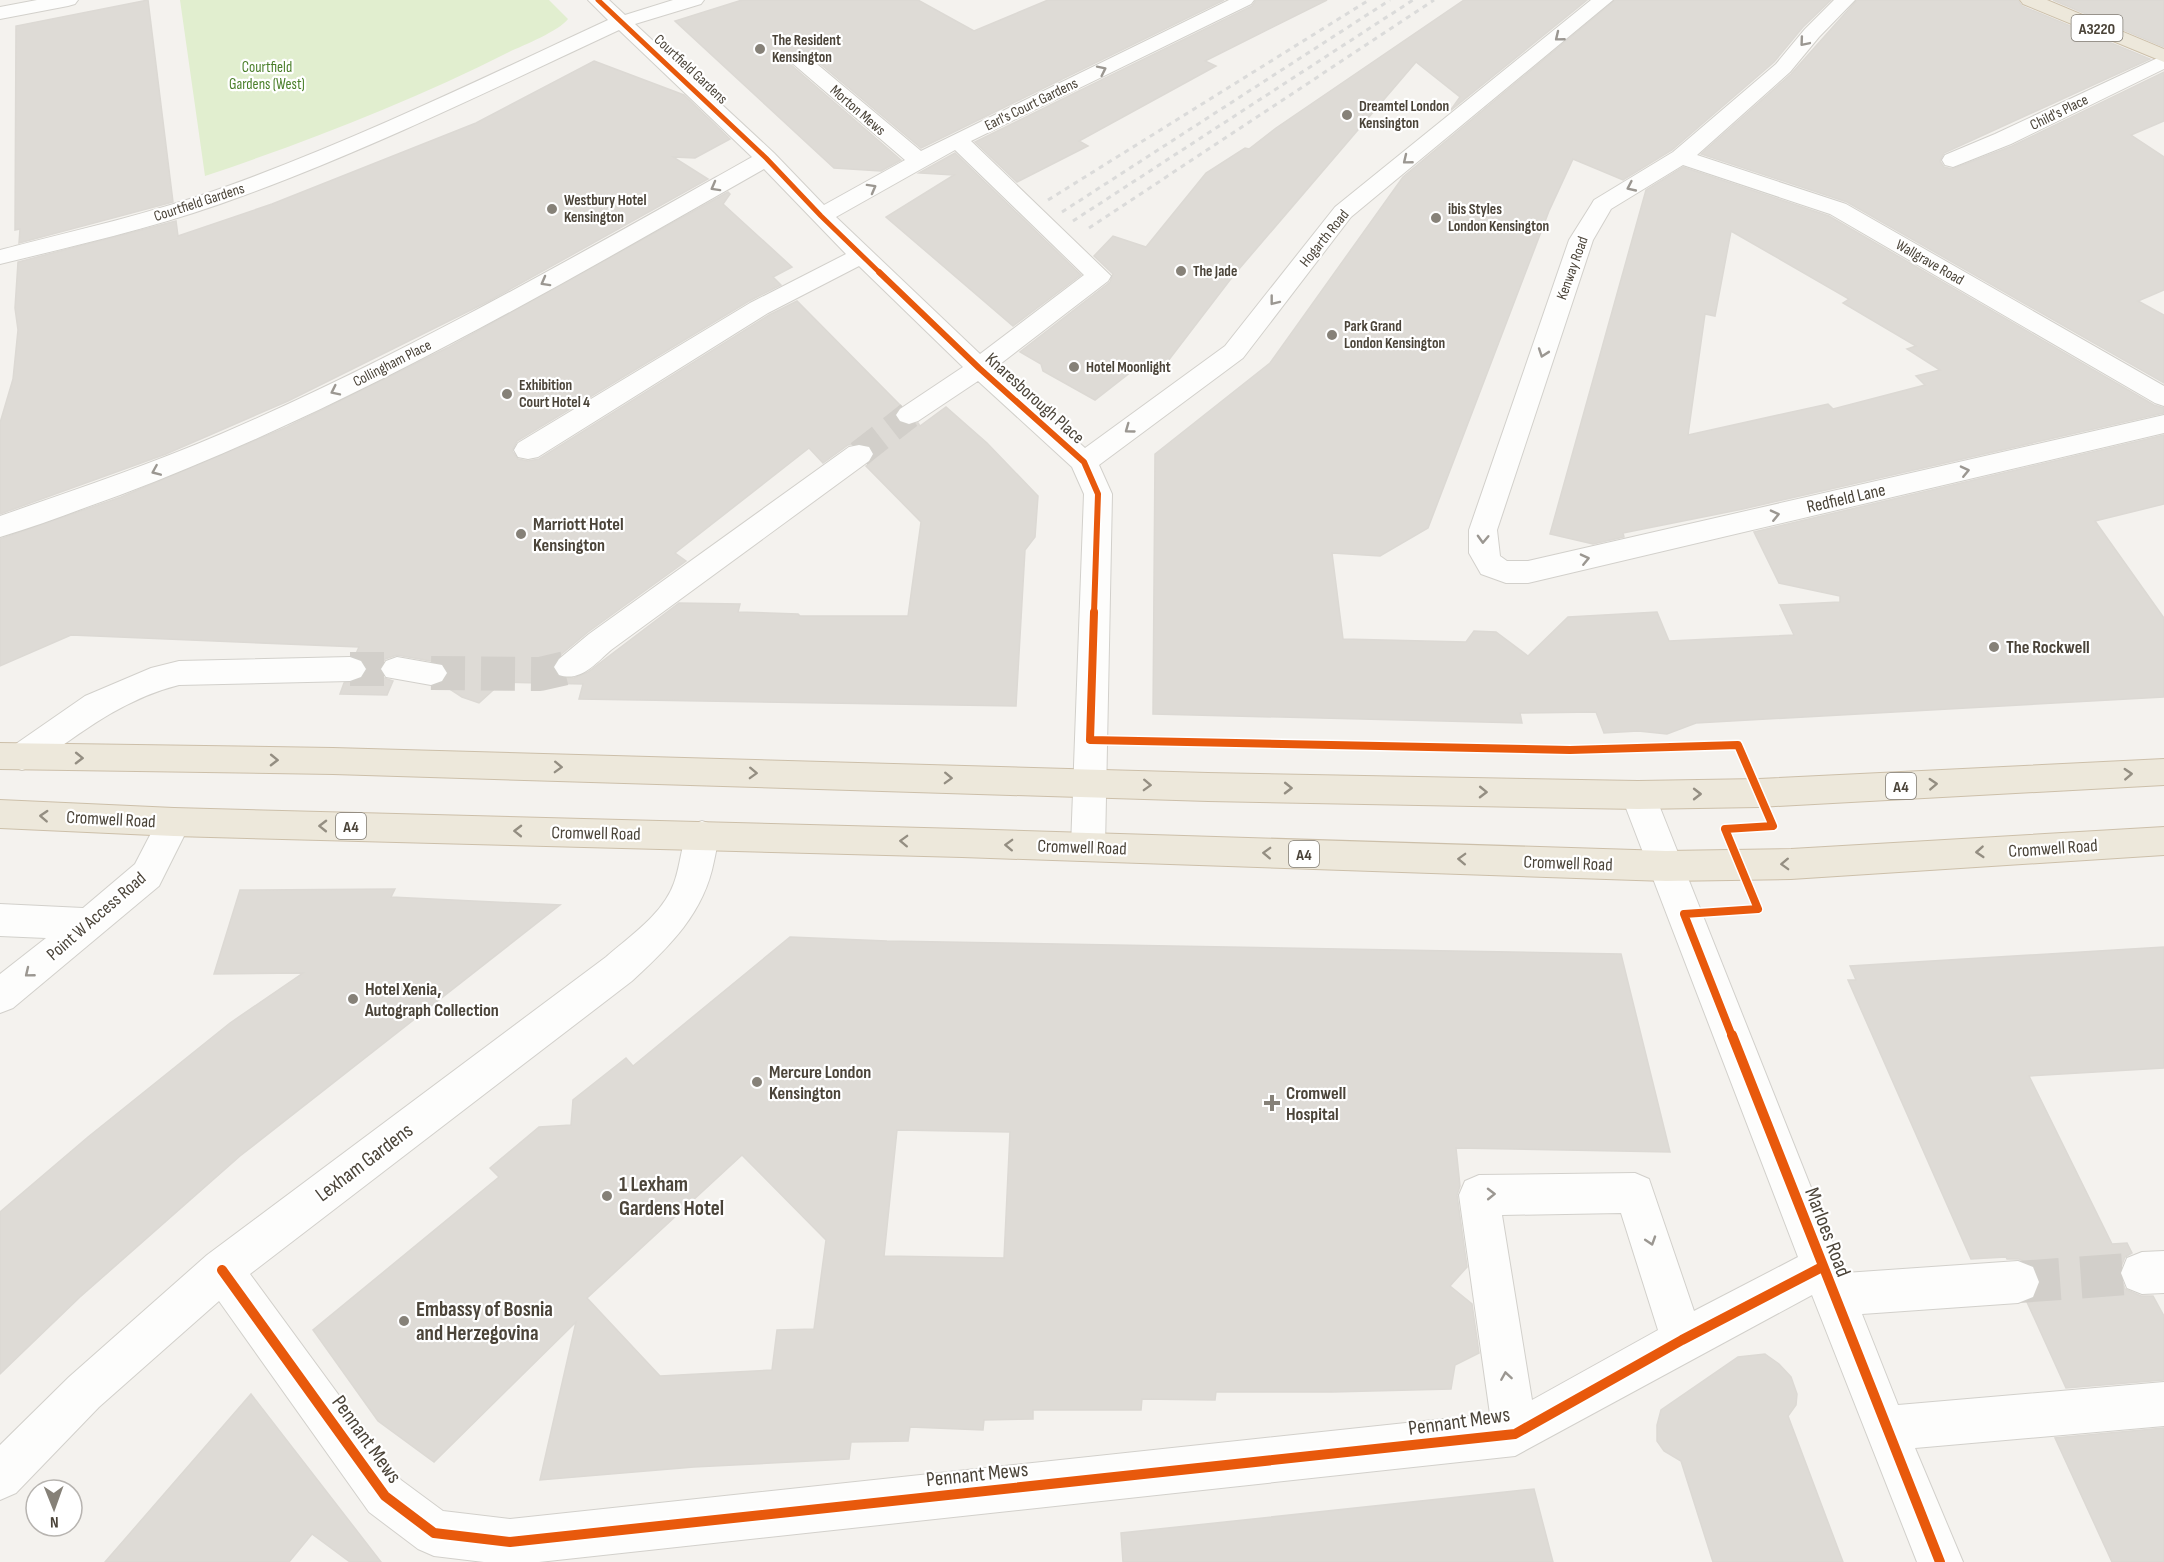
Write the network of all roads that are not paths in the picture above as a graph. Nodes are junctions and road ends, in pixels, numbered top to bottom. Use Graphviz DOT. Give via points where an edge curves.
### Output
graph roads {
  1 [pos="68,0"];
  2 [pos="598,0"];
  3 [pos="694,0"];
  4 [pos="1244,0"];
  5 [pos="1603,0"];
  6 [pos="1845,0"];
  7 [pos="2030,0"];
  8 [pos="0,13"];
  9 [pos="621,22"];
  10 [pos="2164,56"];
  11 [pos="798,57"];
  12 [pos="2164,61"];
  13 [pos="957,141"];
  14 [pos="1681,157"];
  15 [pos="766,158"];
  16 [pos="1953,160"];
  17 [pos="920,161"];
  18 [pos="821,216"];
  19 [pos="862,255"];
  20 [pos="0,256"];
  21 [pos="979,368"];
  22 [pos="2164,397"];
  23 [pos="909,415"];
  24 [pos="2164,424"];
  25 [pos="528,450"];
  26 [pos="859,454"];
  27 [pos="1084,462"];
  28 [pos="0,527"];
  29 [pos="1528,572"];
  30 [pos="570,667"];
  31 [pos="350,669"];
  32 [pos="397,669"];
  33 [pos="431,673"];
  34 [pos="11,757"];
  35 [pos="2164,772"];
  36 [pos="1089,782"];
  37 [pos="1638,795"];
  38 [pos="0,814"];
  39 [pos="174,822"];
  40 [pos="702,835"];
  41 [pos="2164,841"];
  42 [pos="1088,847"];
  43 [pos="1666,866"];
  44 [pos="0,920"];
  45 [pos="90,924"];
  46 [pos="0,996"];
  47 [pos="222,1270"];
  48 [pos="1828,1281"];
  49 [pos="2018,1282"];
  50 [pos="1682,1340"];
  51 [pos="2164,1404"];
  52 [pos="1885,1428"];
  53 [pos="1515,1434"];
  54 [pos="0,1477"];
  55 [pos="1940,1562"];
  1 -- 8 [label="street"];
  2 -- 9 [label="street, Courtfield Gardens"];
  3 -- 9 [label="street"];
  13 -- 4 [label="street, Earl's Court Gardens, one-way"];
  5 -- 27 [label="street, Hogarth Road, one-way" via="1343,212 1234,351"];
  6 -- 14 [label="street, Kenway Road, one-way" via="1783,68"];
  7 -- 10 [label="highway, A3220"];
  9 -- 15 [label="street, Courtfield Gardens"];
  9 -- 20 [label="street, Courtfield Gardens" via="292,170 156,217"];
  11 -- 17 [label="street, Morton Mews"];
  12 -- 16 [label="street, Child's Place"];
  13 -- 17 [label="street, Earl's Court Gardens"];
  13 -- 21 [label="street" via="1099,276"];
  14 -- 22 [label="street, Wallgrave Road" via="1838,209"];
  14 -- 29 [label="street, Kenway Road, one-way" via="1602,205 1581,240 1483,530 1484,555 1490,566 1500,572"];
  15 -- 18 [label="street, Knaresborough Place"];
  15 -- 28 [label="street, Collingham Place, one-way" via="477,320 261,427 139,478"];
  18 -- 17 [label="street, Earl's Court Gardens, one-way"];
  18 -- 19 [label="street, Knaresborough Place"];
  19 -- 21 [label="street, Knaresborough Place"];
  19 -- 25 [label="street" via="759,308"];
  21 -- 23 [label="street"];
  21 -- 27 [label="street, Knaresborough Place"];
  29 -- 24 [label="street, Redfield Lane, one-way"];
  26 -- 30 [label="street"];
  27 -- 36 [label="street, Knaresborough Place" via="1098,494"];
  31 -- 34 [label="street" via="179,673 151,680 96,705"];
  32 -- 33 [label="street"];
  34 -- 36 [label="highway, A4, one-way" via="333,761"];
  37 -- 35 [label="highway, A4, one-way" via="1759,793"];
  36 -- 37 [label="highway, A4, one-way"];
  36 -- 42 [label="street, Knaresborough Place"];
  37 -- 43 [label="street, Marloes Road"];
  39 -- 38 [label="highway, Cromwell Road / A4, one-way"];
  40 -- 39 [label="highway, Cromwell Road / A4, one-way"];
  39 -- 45 [label="street, Point W Access Road" via="147,875"];
  42 -- 40 [label="highway, Cromwell Road / A4, one-way"];
  40 -- 47 [label="street, Lexham Gardens" via="692,882 681,906 619,969"];
  41 -- 43 [label="highway, Cromwell Road / A4, one-way" via="1791,864"];
  43 -- 42 [label="highway, Cromwell Road / A4, one-way"];
  43 -- 48 [label="street, Marloes Road"];
  44 -- 45 [label="street"];
  45 -- 46 [label="street, Point W Access Road, one-way"];
  47 -- 53 [label="street, Pennant Mews" via="384,1496 434,1533 510,1542"];
  47 -- 54 [label="street, Lexham Gardens" via="84,1392"];
  48 -- 49 [label="street"];
  48 -- 50 [label="street, Pennant Mews"];
  48 -- 52 [label="street, Marloes Road"];
  50 -- 53 [label="street, Pennant Mews"];
  53 -- 50 [label="street, one-way" via="1479,1195 1635,1193"];
  51 -- 52 [label="street"];
  52 -- 55 [label="street, Marloes Road"];
}
